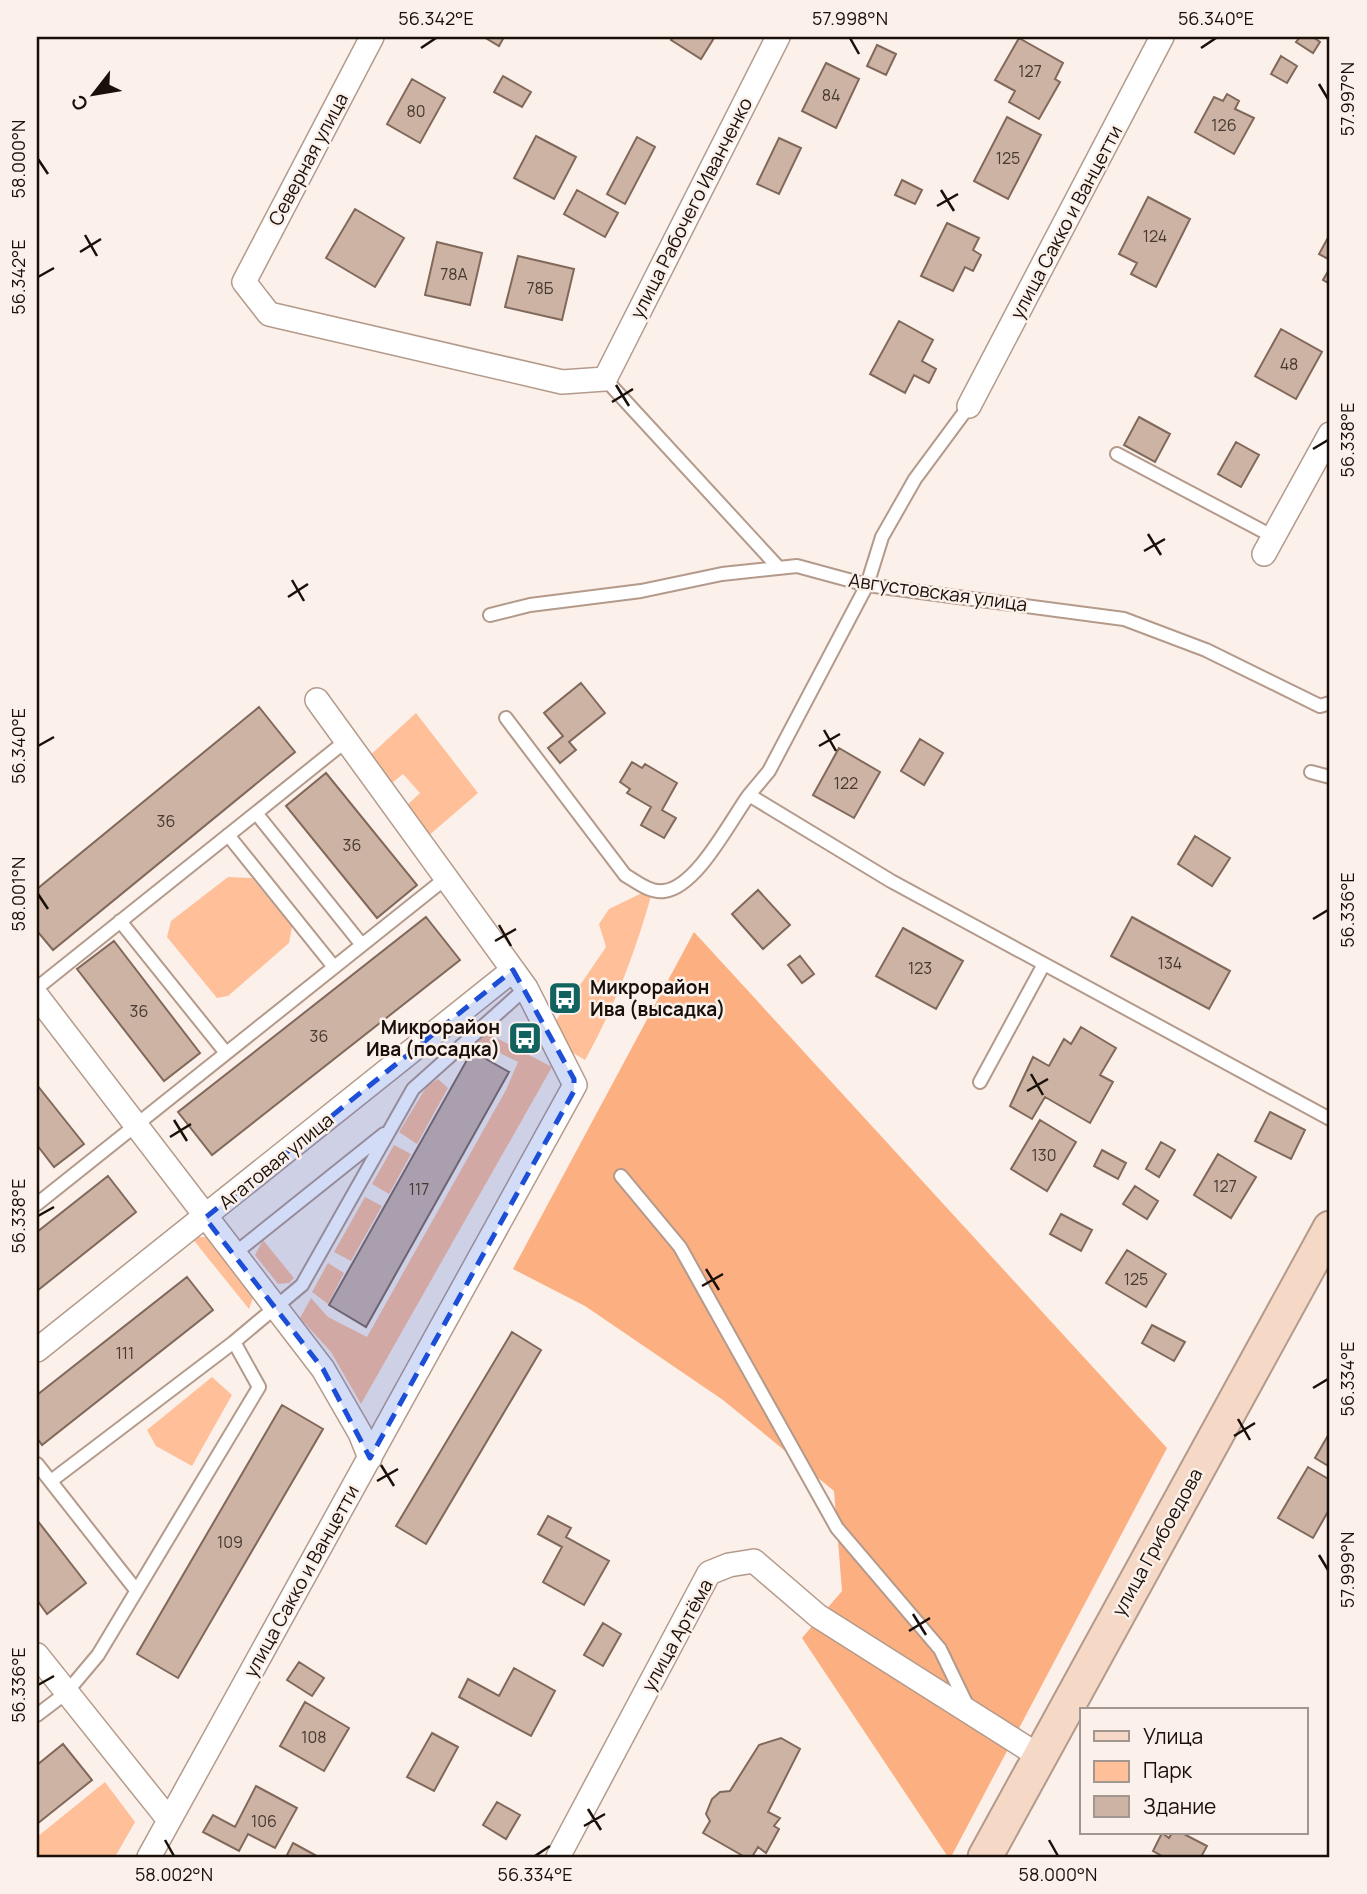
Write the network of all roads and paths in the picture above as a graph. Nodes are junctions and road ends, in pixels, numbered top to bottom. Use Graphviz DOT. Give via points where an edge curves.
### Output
graph roads {
  1 [pos="372,37"];
  2 [pos="778,37"];
  3 [pos="1162,37"];
  4 [pos="604,379"];
  5 [pos="969,407"];
  6 [pos="1330,433"];
  7 [pos="1116,454"];
  8 [pos="1269,546"];
  9 [pos="779,568"];
  10 [pos="867,585"];
  11 [pos="490,615"];
  12 [pos="317,700"];
  13 [pos="1330,703"];
  14 [pos="506,718"];
  15 [pos="346,740"];
  16 [pos="1311,772"];
  17 [pos="1330,777"];
  18 [pos="749,795"];
  19 [pos="256,813"];
  20 [pos="228,835"];
  21 [pos="446,878"];
  22 [pos="120,921"];
  23 [pos="362,945"];
  24 [pos="1044,964"];
  25 [pos="334,967"];
  26 [pos="519,979"];
  27 [pos="37,988"];
  28 [pos="37,996"];
  29 [pos="226,1053"];
  30 [pos="980,1082"];
  31 [pos="1330,1119"];
  32 [pos="135,1126"];
  33 [pos="391,1128"];
  34 [pos="621,1176"];
  35 [pos="37,1204"];
  36 [pos="205,1218"];
  37 [pos="1330,1228"];
  38 [pos="234,1254"];
  39 [pos="277,1308"];
  40 [pos="234,1342"];
  41 [pos="37,1350"];
  42 [pos="370,1458"];
  43 [pos="37,1464"];
  44 [pos="51,1481"];
  45 [pos="136,1591"];
  46 [pos="37,1655"];
  47 [pos="66,1693"];
  48 [pos="970,1711"];
  49 [pos="37,1716"];
  50 [pos="1039,1756"];
  51 [pos="169,1820"];
  52 [pos="149,1857"];
  53 [pos="558,1857"];
  54 [pos="985,1857"];
  1 -- 4 [label="street, Северная улица" via="244,282 269,314 562,382"];
  2 -- 4 [label="street, улица Рабочего Иванченко"];
  3 -- 5 [label="street, улица Сакко и Ванцетти"];
  4 -- 9 [label="lane"];
  5 -- 10 [label="lane" via="915,479 888,526"];
  6 -- 8 [label="street"];
  7 -- 8 [label="lane"];
  9 -- 10 [label="lane, Августовская улица" via="797,566"];
  9 -- 11 [label="lane, Августовская улица"];
  10 -- 13 [label="lane, Августовская улица" via="1124,619 1206,650 1320,706"];
  10 -- 18 [label="lane" via="769,771"];
  12 -- 15 [label="street"];
  14 -- 18 [label="lane" via="625,874 644,887 662,892 694,875"];
  15 -- 19 [label="lane"];
  15 -- 21 [label="street"];
  16 -- 17 [label="lane"];
  18 -- 24 [label="lane" via="891,881"];
  19 -- 20 [label="lane"];
  19 -- 23 [label="lane"];
  20 -- 22 [label="lane"];
  20 -- 25 [label="lane"];
  21 -- 23 [label="lane"];
  21 -- 26 [label="street"];
  22 -- 27 [label="lane"];
  22 -- 29 [label="lane"];
  23 -- 25 [label="lane"];
  24 -- 30 [label="lane"];
  24 -- 31 [label="lane"];
  25 -- 29 [label="lane"];
  26 -- 33 [label="lane" via="413,1089"];
  26 -- 36 [label="street, Агатовая улица"];
  26 -- 42 [label="street, улица Сакко и Ванцетти" via="575,1085"];
  28 -- 32 [label="street"];
  29 -- 32 [label="lane"];
  32 -- 35 [label="lane"];
  32 -- 36 [label="street"];
  33 -- 38 [label="lane"];
  33 -- 39 [label="lane" via="302,1285"];
  34 -- 48 [label="lane" via="680,1247 837,1528 940,1649"];
  36 -- 38 [label="street"];
  36 -- 41 [label="street, Агатовая улица"];
  37 -- 50 [label="street, улица Грибоедова"];
  38 -- 39 [label="street"];
  39 -- 40 [label="lane"];
  39 -- 42 [label="street" via="323,1369"];
  40 -- 44 [label="lane"];
  40 -- 45 [label="lane" via="259,1387"];
  42 -- 51 [label="street, улица Сакко и Ванцетти"];
  43 -- 44 [label="lane"];
  44 -- 45 [label="lane"];
  45 -- 47 [label="lane" via="98,1655"];
  46 -- 47 [label="street"];
  47 -- 49 [label="lane"];
  47 -- 51 [label="street"];
  48 -- 50 [label="street, улица Артёма"];
  48 -- 53 [label="street, улица Артёма" via="818,1616 754,1562 729,1564 709,1573"];
  50 -- 54 [label="street, улица Грибоедова"];
  51 -- 52 [label="street, улица Сакко и Ванцетти"];
}
